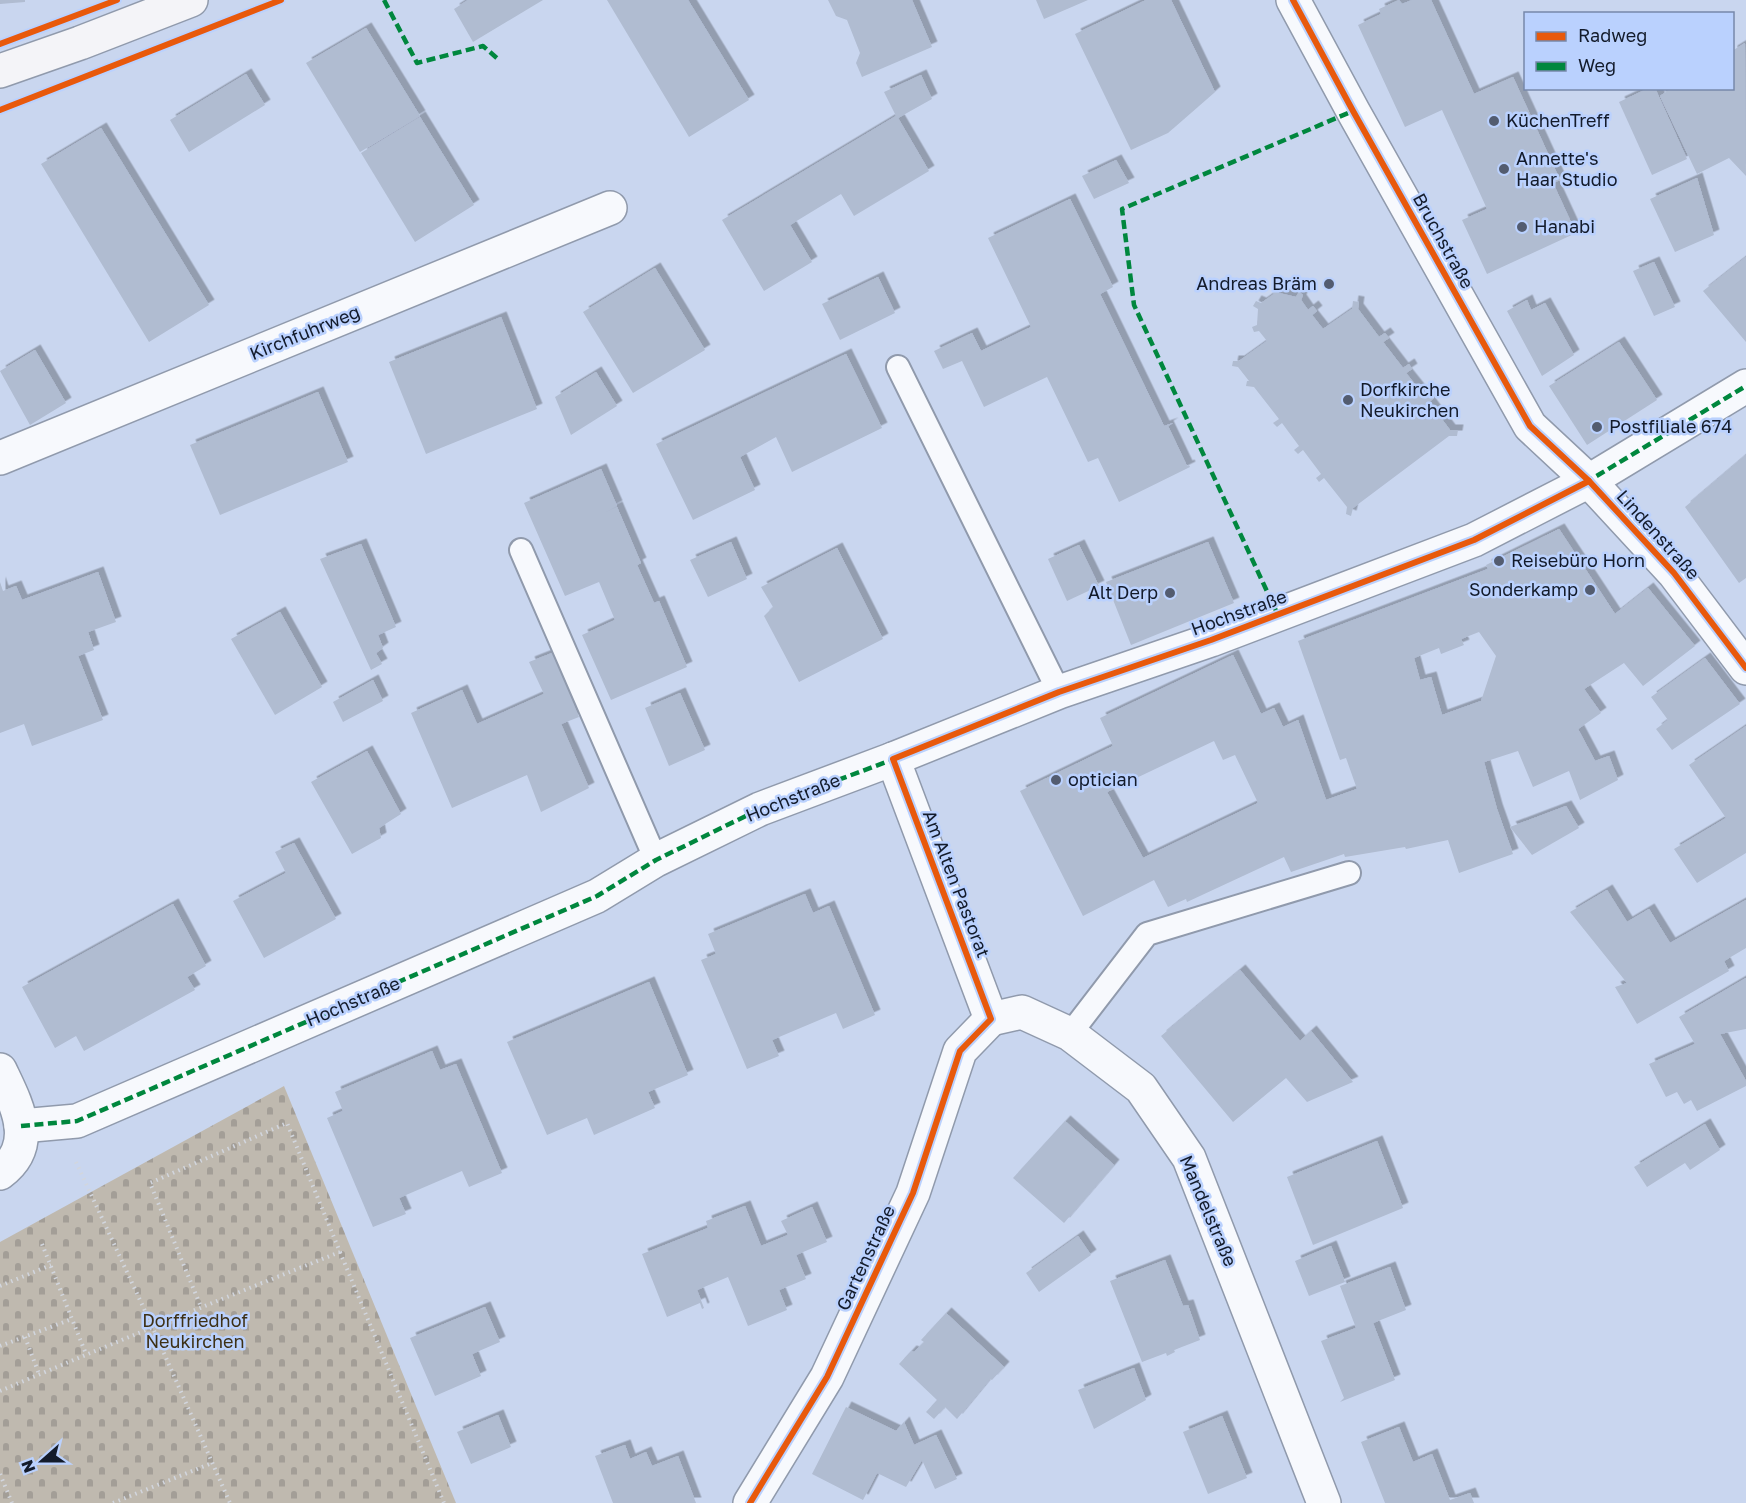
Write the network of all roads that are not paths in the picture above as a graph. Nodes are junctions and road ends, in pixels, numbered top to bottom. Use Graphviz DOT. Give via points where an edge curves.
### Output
graph roads {
  1 [pos="191,0"];
  2 [pos="1293,0"];
  3 [pos="0,71"];
  4 [pos="610,208"];
  5 [pos="898,366"];
  6 [pos="1746,386"];
  7 [pos="0,458"];
  8 [pos="1589,481"];
  9 [pos="521,550"];
  10 [pos="1746,668"];
  11 [pos="1059,692"];
  12 [pos="893,759"];
  13 [pos="656,860"];
  14 [pos="1349,873"];
  15 [pos="991,1020"];
  16 [pos="1070,1034"];
  17 [pos="0,1070"];
  18 [pos="21,1126"];
  19 [pos="0,1173"];
  20 [pos="750,1503"];
  21 [pos="1324,1503"];
  1 -- 3 [label="main road"];
  2 -- 8 [label="street, Bruchstraße" via="1530,426"];
  4 -- 7 [label="street, Kirchfuhrweg"];
  5 -- 11 [label="lane"];
  6 -- 8 [label="street, Hochstraße"];
  8 -- 10 [label="street, Lindenstraße" via="1674,573"];
  8 -- 11 [label="street, Hochstraße" via="1474,540 1211,640"];
  9 -- 13 [label="lane"];
  11 -- 12 [label="street, Hochstraße"];
  12 -- 13 [label="street, Hochstraße" via="760,809"];
  12 -- 15 [label="street, Am Alten Pastorat"];
  13 -- 18 [label="street, Hochstraße" via="597,896 77,1120"];
  14 -- 16 [label="lane" via="1147,934"];
  15 -- 16 [label="street, Mandelstraße" via="1022,1012"];
  15 -- 20 [label="street, Gartenstraße" via="960,1051 908,1204 827,1377"];
  16 -- 21 [label="street, Mandelstraße" via="1141,1088 1189,1158"];
  17 -- 18 [label="street"];
  18 -- 19 [label="street" via="16,1156"];
}
